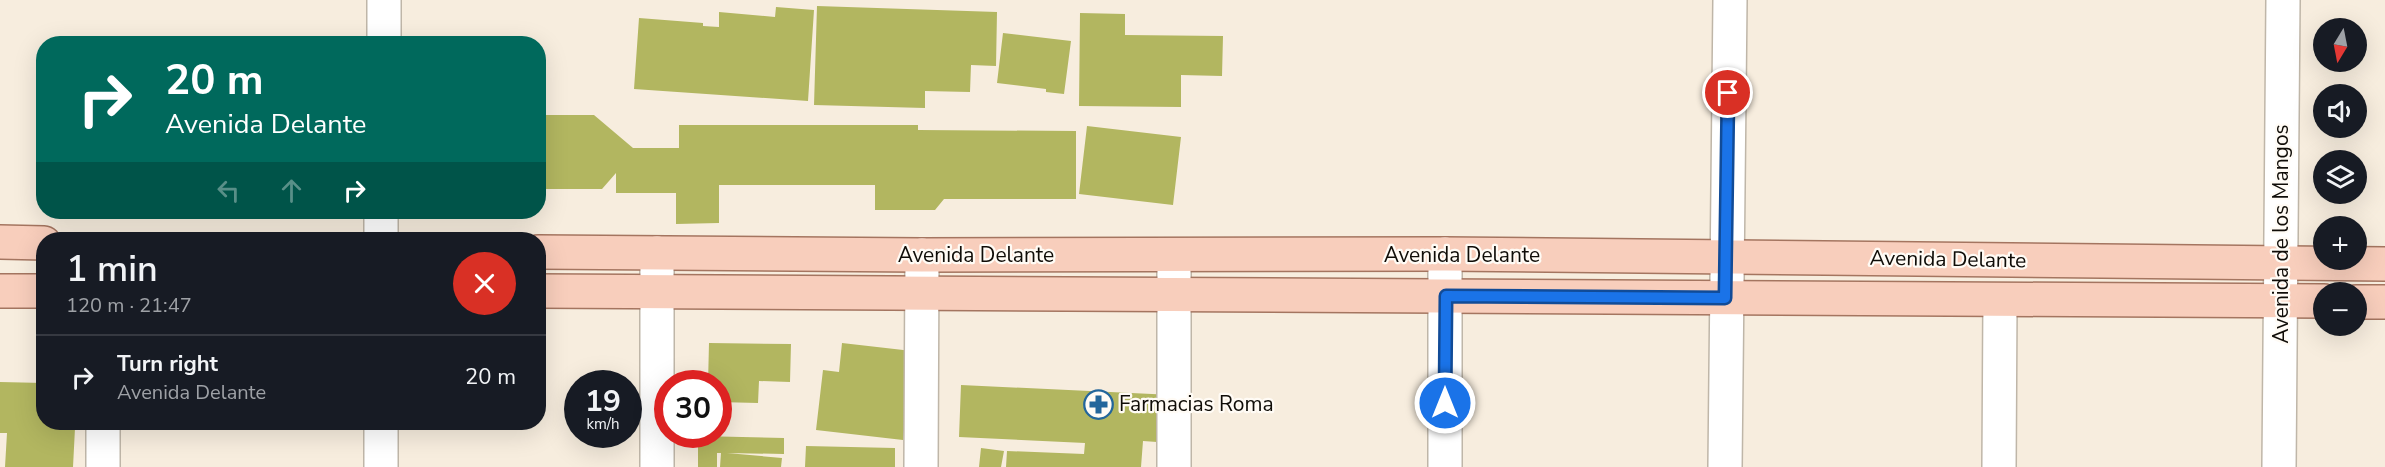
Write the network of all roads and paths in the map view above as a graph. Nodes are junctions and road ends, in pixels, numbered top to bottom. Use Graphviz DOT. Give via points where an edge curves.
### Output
graph roads {
  1 [pos="384,0"];
  2 [pos="1730,0"];
  3 [pos="2283,0"];
  4 [pos="384,36"];
  5 [pos="0,242"];
  6 [pos="36,243"];
  7 [pos="546,252"];
  8 [pos="657,253"];
  9 [pos="1445,254"];
  10 [pos="922,255"];
  11 [pos="1174,256"];
  12 [pos="1726,257"];
  13 [pos="2281,263"];
  14 [pos="2385,264"];
  15 [pos="0,291"];
  16 [pos="36,291"];
  17 [pos="546,291"];
  18 [pos="657,291"];
  19 [pos="922,294"];
  20 [pos="1174,296"];
  21 [pos="1446,296"];
  22 [pos="1725,298"];
  23 [pos="2000,301"];
  24 [pos="2280,301"];
  25 [pos="2313,301"];
  26 [pos="2367,302"];
  27 [pos="2385,302"];
  28 [pos="103,430"];
  29 [pos="381,430"];
  30 [pos="103,467"];
  31 [pos="381,467"];
  32 [pos="657,467"];
  33 [pos="921,467"];
  34 [pos="1174,467"];
  35 [pos="1445,467"];
  36 [pos="1725,467"];
  37 [pos="1999,467"];
  38 [pos="2279,467"];
  1 -- 4 [label="street"];
  2 -- 12 [label="street"];
  3 -- 13 [label="street, Avenida de los Mangos"];
  5 -- 6 [label="main road"];
  7 -- 8 [label="main road, Avenida Delante"];
  8 -- 10 [label="main road, Avenida Delante"];
  8 -- 18 [label="street"];
  9 -- 11 [label="main road, Avenida Delante"];
  9 -- 12 [label="main road, Avenida Delante"];
  9 -- 21 [label="street"];
  10 -- 11 [label="main road, Avenida Delante"];
  10 -- 19 [label="street"];
  11 -- 20 [label="street"];
  12 -- 13 [label="main road, Avenida Delante"];
  12 -- 22 [label="street"];
  13 -- 14 [label="main road, Avenida Delante"];
  13 -- 24 [label="street, Avenida de los Mangos"];
  15 -- 16 [label="main road"];
  17 -- 18 [label="main road, Avenida Delante"];
  18 -- 19 [label="main road, Avenida Delante"];
  18 -- 32 [label="street"];
  19 -- 20 [label="main road, Avenida Delante"];
  19 -- 33 [label="street"];
  20 -- 21 [label="main road, Avenida Delante"];
  20 -- 34 [label="street"];
  21 -- 22 [label="main road, Avenida Delante"];
  21 -- 35 [label="street"];
  22 -- 23 [label="main road, Avenida Delante"];
  22 -- 36 [label="street"];
  23 -- 24 [label="main road, Avenida Delante"];
  23 -- 37 [label="street"];
  24 -- 25 [label="main road, Avenida Delante"];
  24 -- 38 [label="street, Avenida de los Mangos"];
  26 -- 27 [label="main road"];
  28 -- 30 [label="street"];
  29 -- 31 [label="street"];
}
